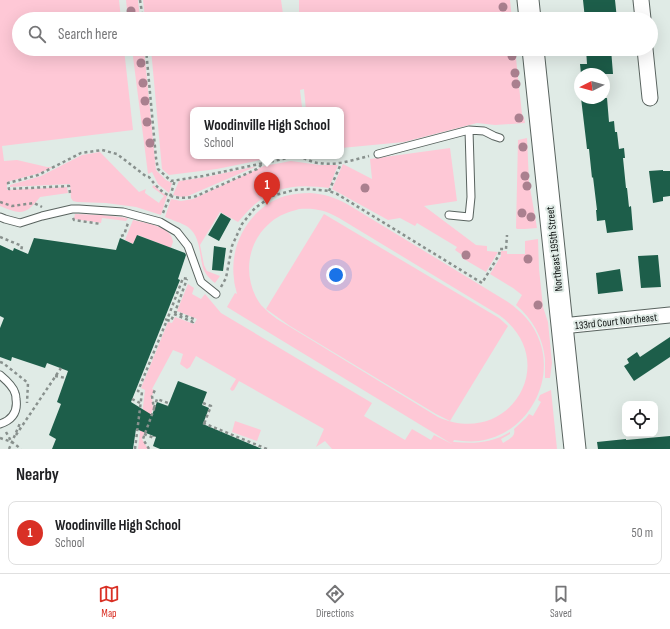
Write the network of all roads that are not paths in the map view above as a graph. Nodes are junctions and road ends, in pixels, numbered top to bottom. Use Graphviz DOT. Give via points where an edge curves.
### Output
graph roads {
  1 [pos="528,0"];
  2 [pos="641,0"];
  3 [pos="529,12"];
  4 [pos="642,12"];
  5 [pos="534,56"];
  6 [pos="646,56"];
  7 [pos="650,98"];
  8 [pos="469,130"];
  9 [pos="500,138"];
  10 [pos="378,154"];
  11 [pos="449,215"];
  12 [pos="0,217"];
  13 [pos="216,294"];
  14 [pos="670,315"];
  15 [pos="562,326"];
  16 [pos="0,375"];
  17 [pos="0,424"];
  18 [pos="575,449"];
  1 -- 3 [label="main road"];
  2 -- 4 [label="street"];
  5 -- 15 [label="main road, Northeast 195th Street"];
  6 -- 7 [label="street"];
  8 -- 9 [label="lane" via="484,131"];
  8 -- 10 [label="lane"];
  8 -- 11 [label="lane" via="472,197 468,217"];
  12 -- 13 [label="lane" via="20,223 72,209 123,212 160,222 177,232 188,246 202,282"];
  14 -- 15 [label="street, 133rd Court Northeast"];
  15 -- 18 [label="main road, Northeast 195th Street"];
  16 -- 17 [label="lane" via="15,392 16,402 15,413"];
}
